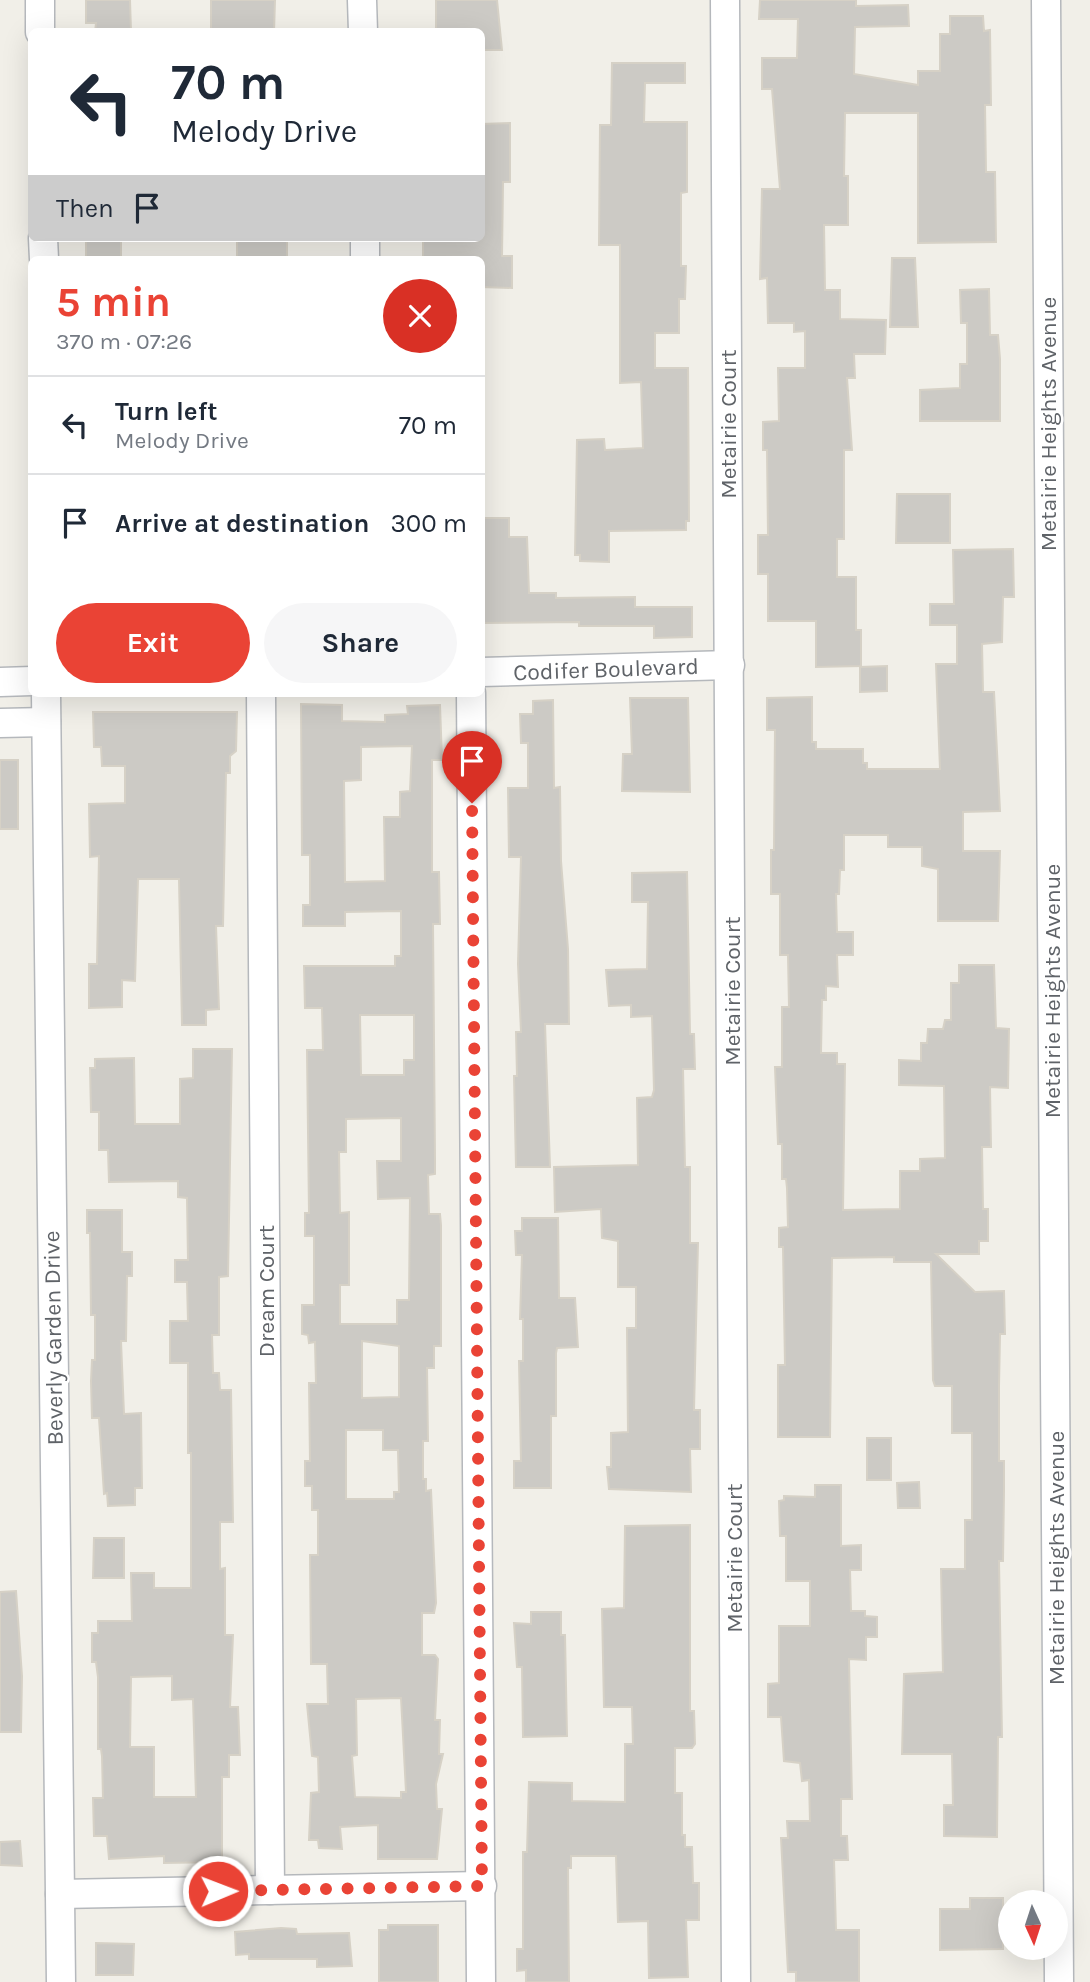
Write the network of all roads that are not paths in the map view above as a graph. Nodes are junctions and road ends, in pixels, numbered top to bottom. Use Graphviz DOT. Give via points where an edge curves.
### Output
graph roads {
  1 [pos="40,0"];
  2 [pos="362,0"];
  3 [pos="725,0"];
  4 [pos="1046,0"];
  5 [pos="40,28"];
  6 [pos="363,28"];
  7 [pos="730,665"];
  8 [pos="485,672"];
  9 [pos="28,681"];
  10 [pos="0,682"];
  11 [pos="46,697"];
  12 [pos="261,697"];
  13 [pos="471,697"];
  14 [pos="46,722"];
  15 [pos="0,723"];
  16 [pos="482,1886"];
  17 [pos="270,1890"];
  18 [pos="60,1894"];
  19 [pos="61,1982"];
  20 [pos="481,1982"];
  21 [pos="736,1982"];
  22 [pos="1059,1982"];
  1 -- 5 [label="street"];
  2 -- 6 [label="street"];
  3 -- 7 [label="street, Metairie Court"];
  4 -- 22 [label="street, Metairie Heights Avenue"];
  7 -- 8 [label="street, Codifer Boulevard"];
  7 -- 21 [label="street, Metairie Court"];
  9 -- 10 [label="street"];
  11 -- 14 [label="street, Beverly Garden Drive"];
  12 -- 17 [label="street, Dream Court"];
  13 -- 16 [label="street"];
  14 -- 15 [label="street"];
  14 -- 18 [label="street, Beverly Garden Drive"];
  16 -- 17 [label="street"];
  16 -- 20 [label="street"];
  17 -- 18 [label="street"];
  18 -- 19 [label="street, Beverly Garden Drive"];
}
